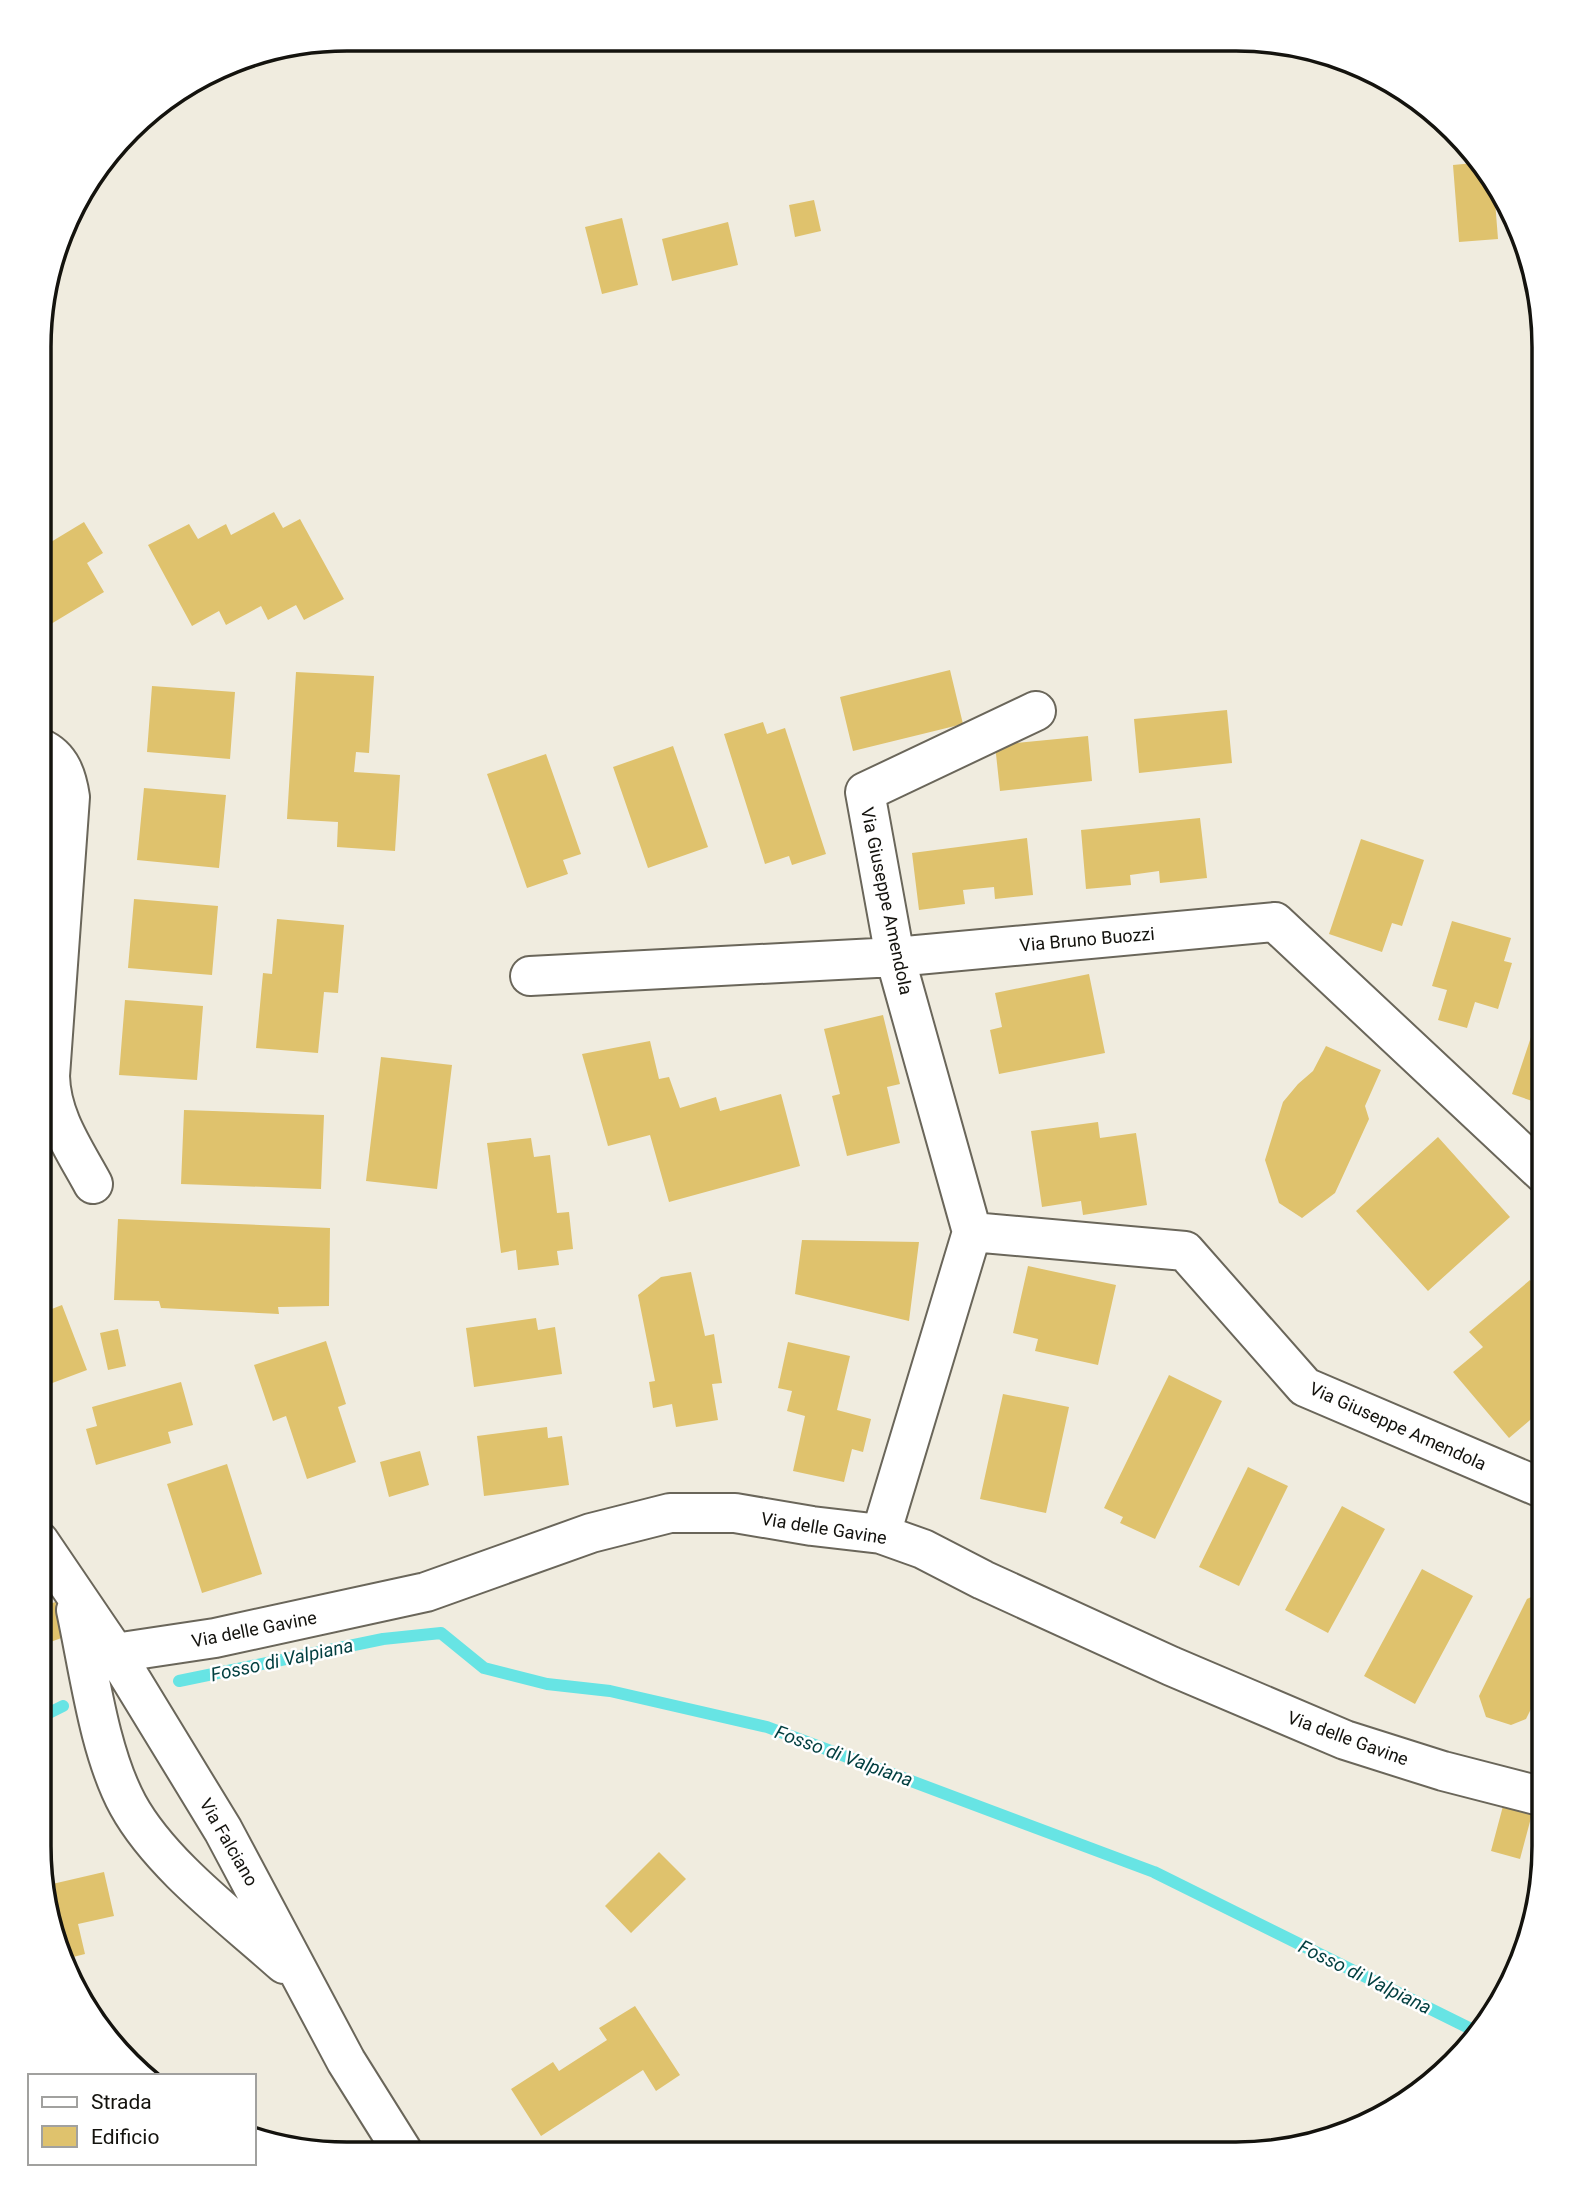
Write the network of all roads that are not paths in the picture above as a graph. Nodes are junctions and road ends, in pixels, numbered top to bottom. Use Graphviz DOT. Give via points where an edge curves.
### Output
graph roads {
  1 [pos="1035,711"];
  2 [pos="51,754"];
  3 [pos="895,957"];
  4 [pos="530,975"];
  5 [pos="51,1076"];
  6 [pos="51,1076"];
  7 [pos="1532,1163"];
  8 [pos="93,1184"];
  9 [pos="972,1232"];
  10 [pos="1532,1484"];
  11 [pos="881,1534"];
  12 [pos="51,1559"];
  13 [pos="71,1590"];
  14 [pos="115,1653"];
  15 [pos="1532,1794"];
  16 [pos="301,1979"];
  17 [pos="397,2142"];
  1 -- 3 [label="street, Via Giuseppe Amendola" via="865,792"];
  2 -- 6 [label="street" via="64,772 70,797"];
  3 -- 4 [label="street, Via Bruno Buozzi"];
  3 -- 7 [label="street, Via Bruno Buozzi" via="1275,922"];
  3 -- 9 [label="street, Via Giuseppe Amendola"];
  5 -- 8 [label="street" via="56,1115"];
  9 -- 10 [label="street, Via Giuseppe Amendola" via="1185,1251 1305,1387"];
  9 -- 11 [label="street"];
  11 -- 14 [label="street, Via delle Gavine" via="735,1513 670,1513 591,1533 426,1592 215,1637"];
  11 -- 15 [label="street, Via delle Gavine" via="1345,1740"];
  12 -- 13 [label="street, Via Falciano"];
  13 -- 14 [label="street, Via Falciano"];
  13 -- 16 [label="street" via="109,1761 129,1806 184,1873"];
  14 -- 16 [label="street, Via Falciano" via="223,1830"];
  16 -- 17 [label="street, Via Falciano"];
}
